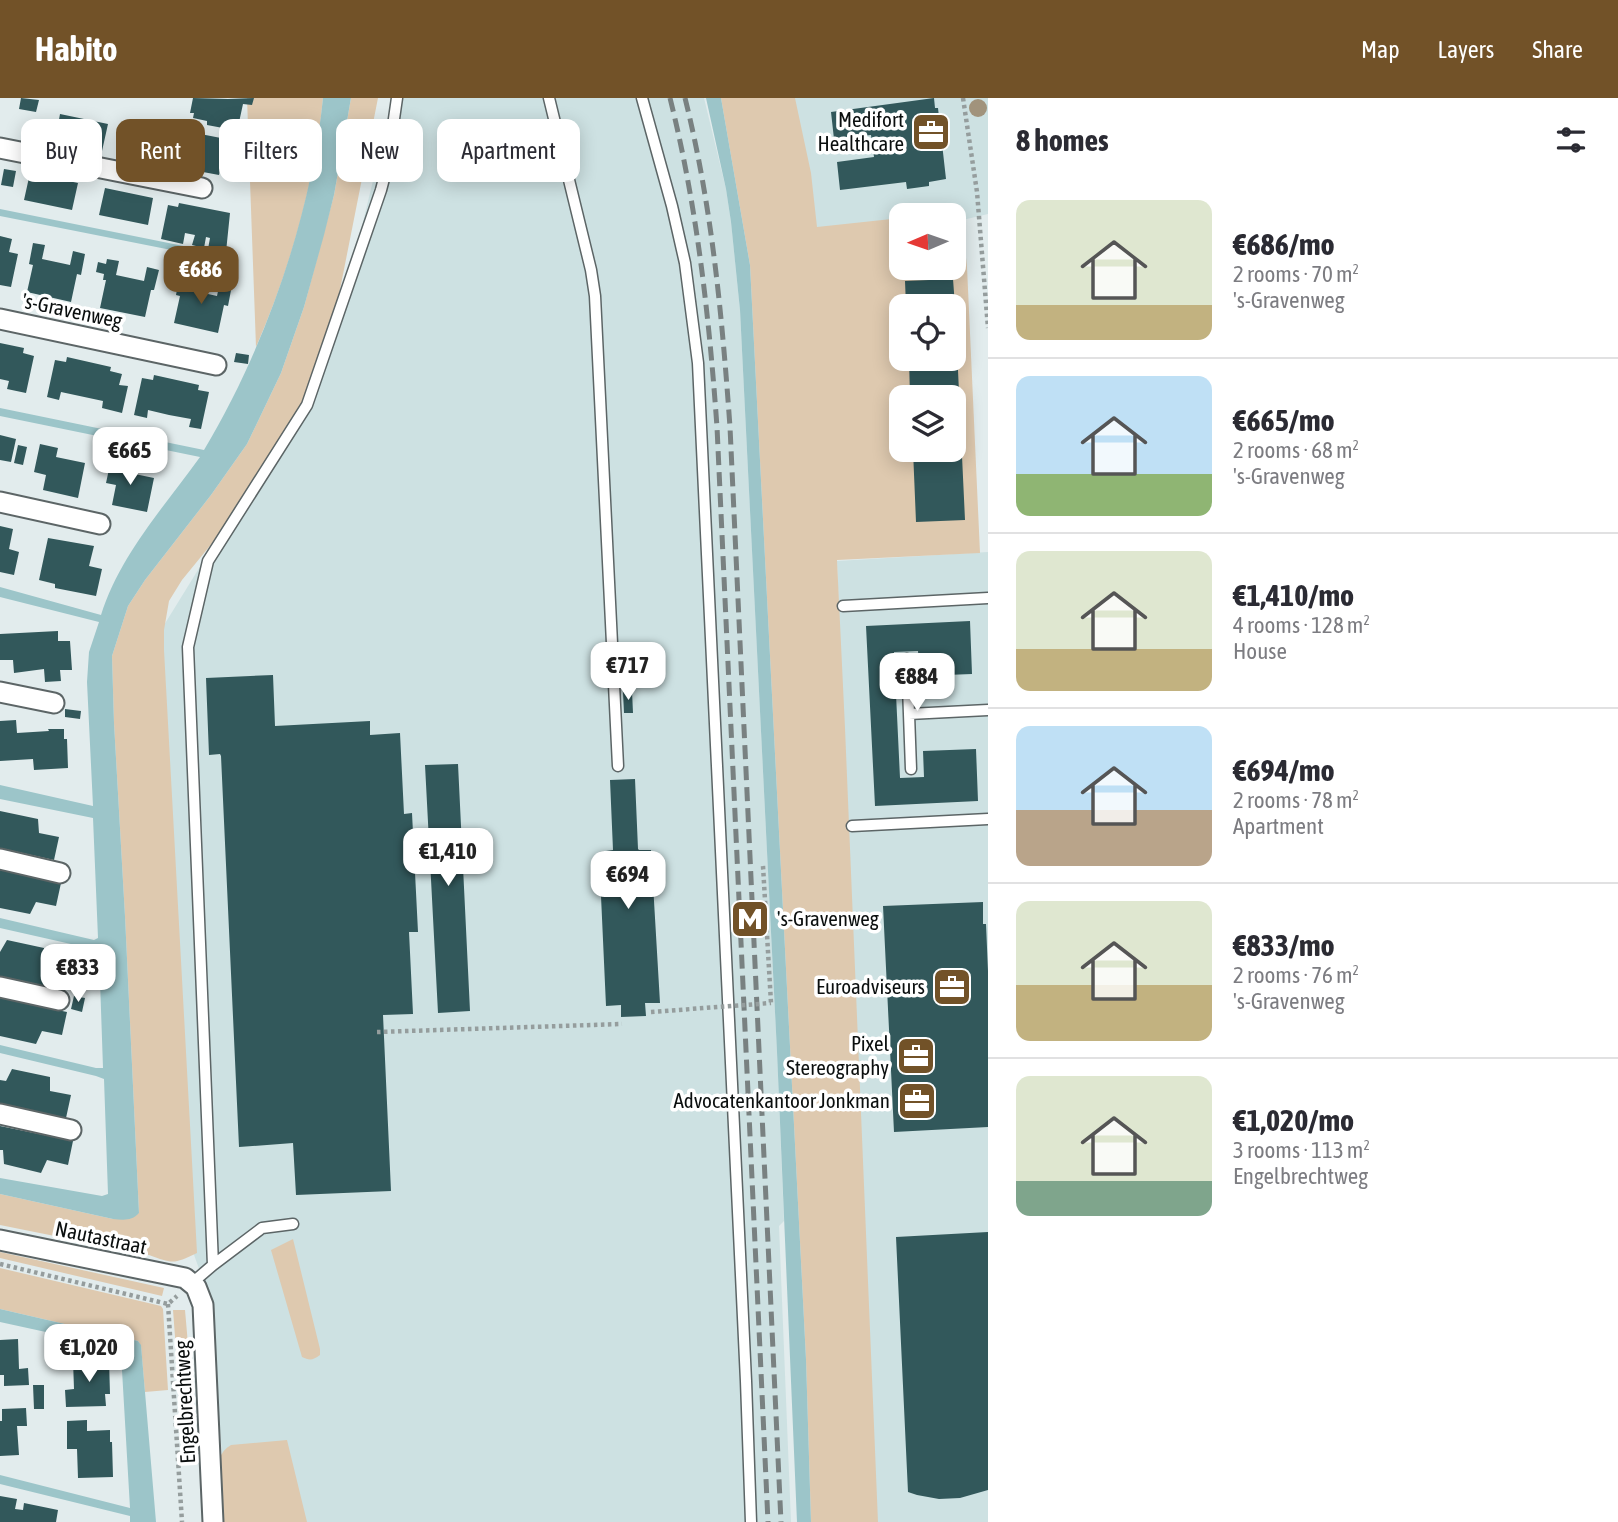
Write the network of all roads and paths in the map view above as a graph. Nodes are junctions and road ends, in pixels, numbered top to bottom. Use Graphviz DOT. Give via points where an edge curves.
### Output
graph roads {
  1 [pos="397,98"];
  2 [pos="549,98"];
  3 [pos="642,98"];
  4 [pos="963,98"];
  5 [pos="0,148"];
  6 [pos="202,188"];
  7 [pos="0,319"];
  8 [pos="988,328"];
  9 [pos="216,365"];
  10 [pos="0,502"];
  11 [pos="100,524"];
  12 [pos="988,598"];
  13 [pos="843,606"];
  14 [pos="907,659"];
  15 [pos="0,692"];
  16 [pos="54,703"];
  17 [pos="988,710"];
  18 [pos="909,714"];
  19 [pos="618,766"];
  20 [pos="911,769"];
  21 [pos="988,819"];
  22 [pos="852,826"];
  23 [pos="0,859"];
  24 [pos="763,866"];
  25 [pos="60,873"];
  26 [pos="0,987"];
  27 [pos="59,1000"];
  28 [pos="651,1012"];
  29 [pos="622,1024"];
  30 [pos="377,1032"];
  31 [pos="0,1114"];
  32 [pos="72,1130"];
  33 [pos="293,1224"];
  34 [pos="0,1240"];
  35 [pos="0,1264"];
  36 [pos="213,1265"];
  37 [pos="191,1283"];
  38 [pos="168,1304"];
  39 [pos="182,1522"];
  40 [pos="213,1522"];
  41 [pos="751,1522"];
  1 -- 36 [label="lane" via="381,190 307,405 208,561 188,647"];
  2 -- 19 [label="lane" via="595,296"];
  3 -- 41 [label="lane" via="685,263 698,363"];
  4 -- 8 [label="path" via="977,192"];
  5 -- 6 [label="street"];
  7 -- 9 [label="street, 's-Gravenweg"];
  10 -- 11 [label="street"];
  12 -- 13 [label="lane"];
  14 -- 18 [label="lane"];
  15 -- 16 [label="street"];
  17 -- 18 [label="lane"];
  18 -- 20 [label="lane"];
  21 -- 22 [label="lane"];
  23 -- 25 [label="street"];
  24 -- 28 [label="path, bridge" via="771,1003"];
  26 -- 27 [label="street"];
  29 -- 30 [label="path"];
  31 -- 32 [label="street"];
  33 -- 36 [label="lane" via="262,1228"];
  34 -- 37 [label="street, Nautastraat" via="185,1278"];
  35 -- 38 [label="path"];
  36 -- 37 [label="lane"];
  37 -- 38 [label="path"];
  37 -- 40 [label="street, Engelbrechtweg" via="203,1305"];
  38 -- 39 [label="path"];
}
